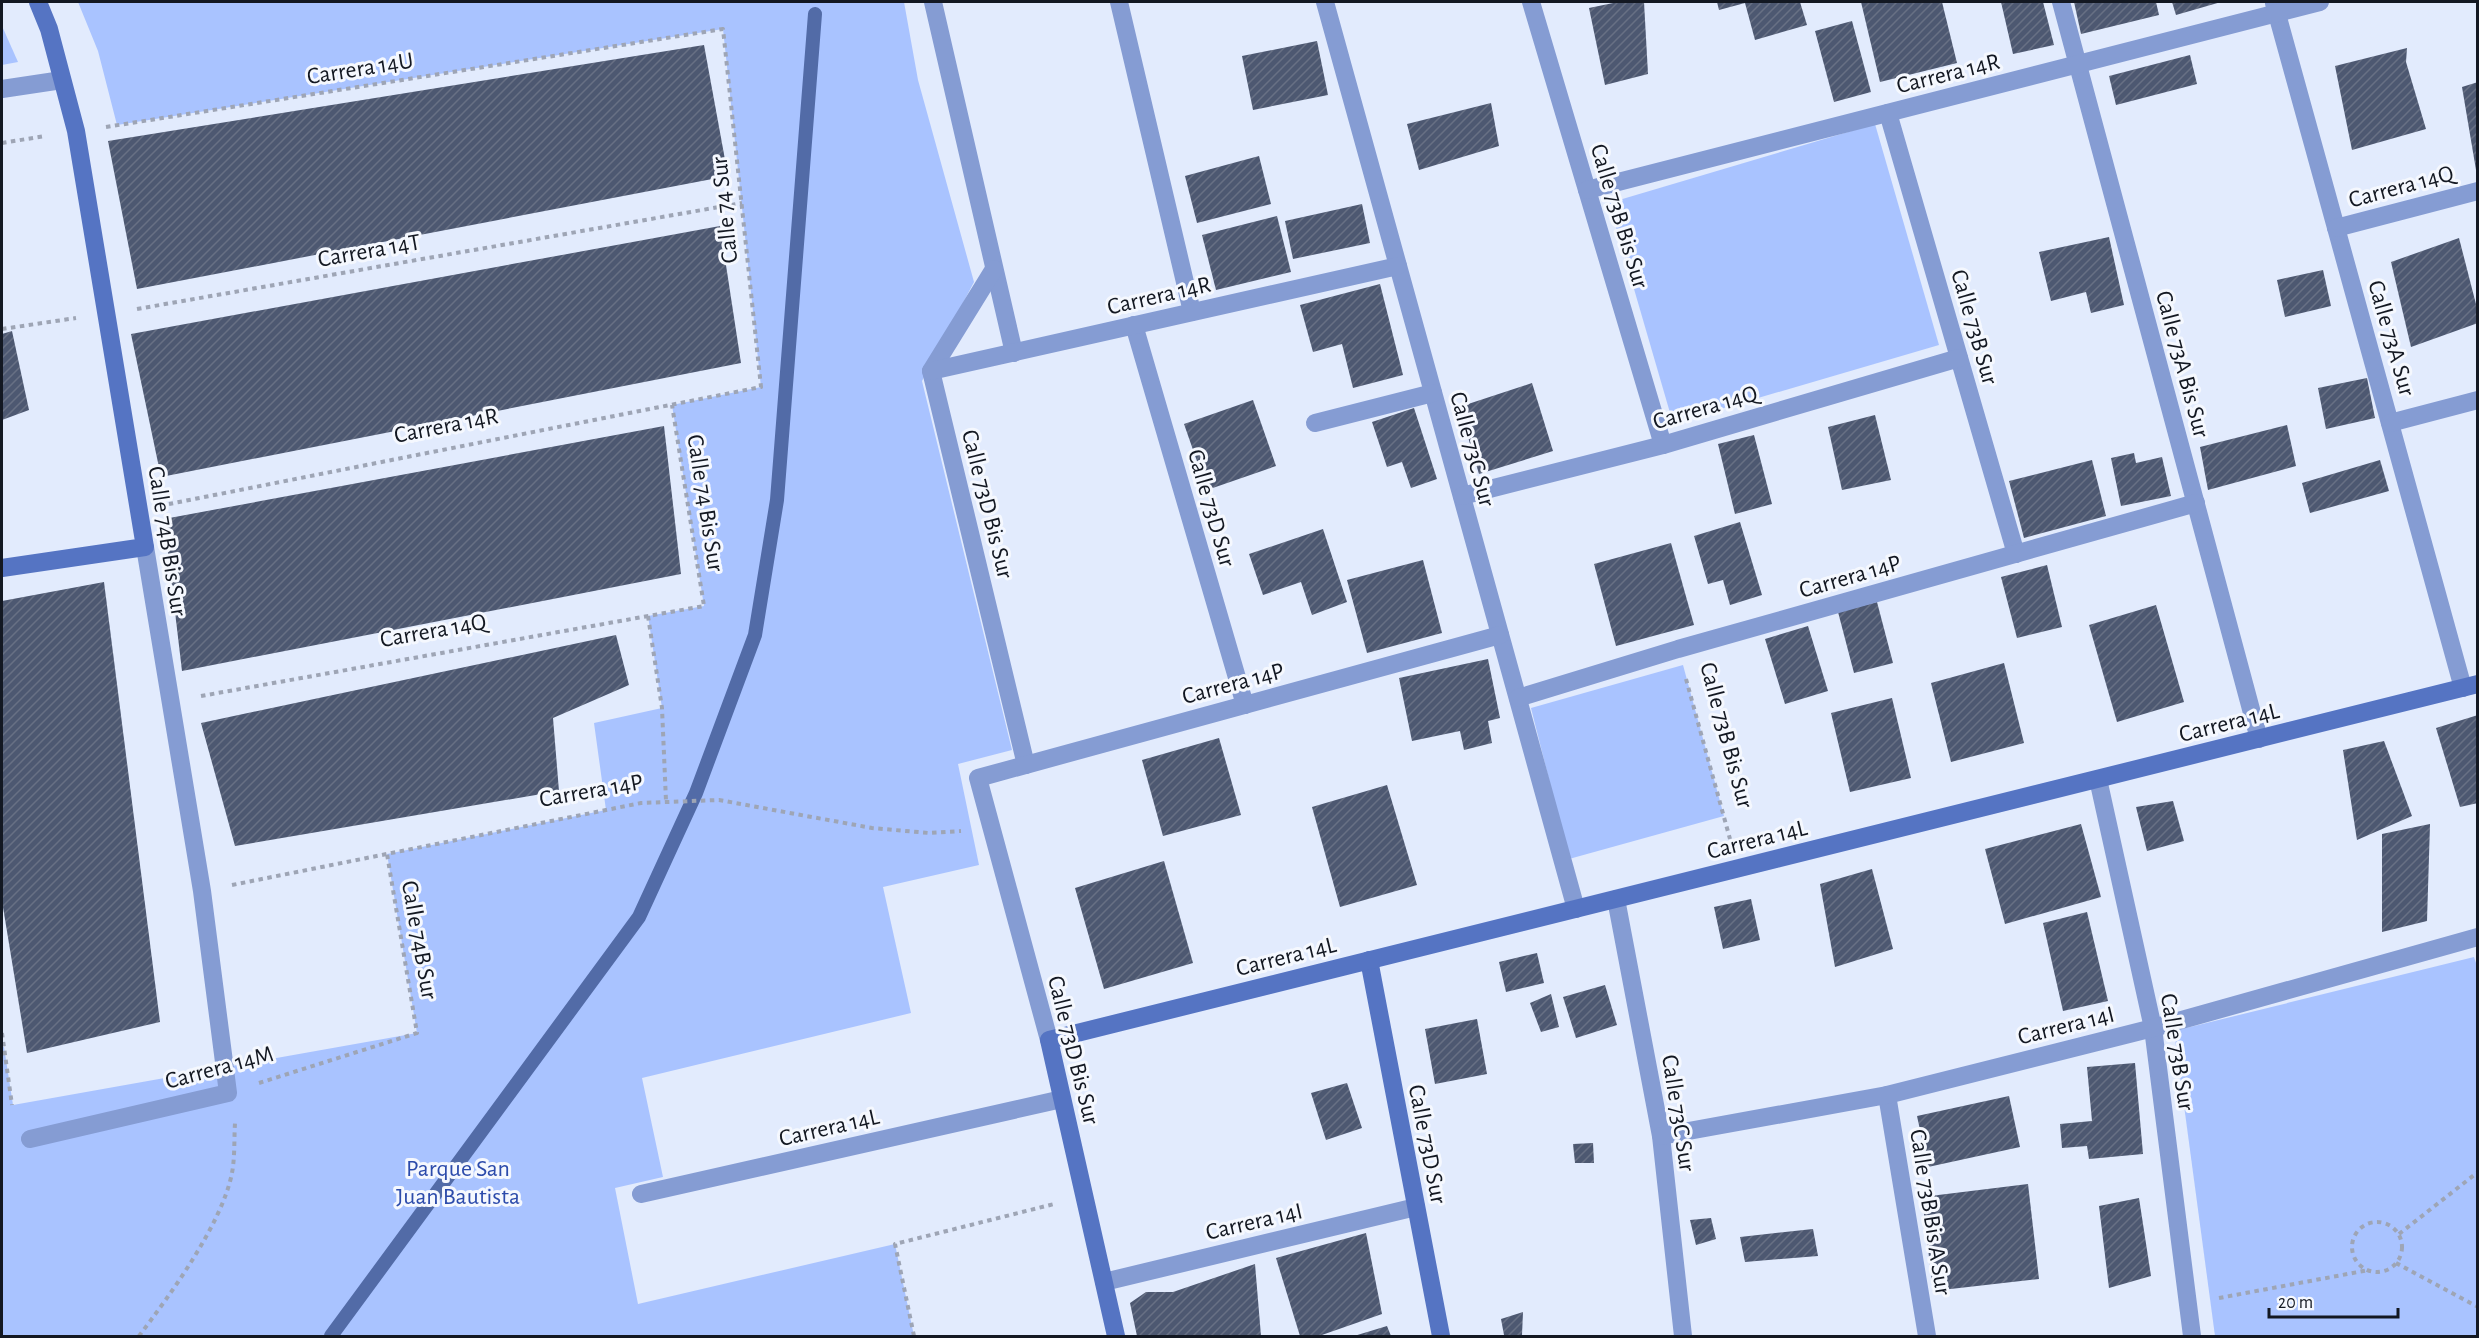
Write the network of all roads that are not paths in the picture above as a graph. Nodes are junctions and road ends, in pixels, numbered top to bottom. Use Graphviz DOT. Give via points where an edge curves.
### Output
graph roads {
  1 [pos="38,2"];
  2 [pos="933,2"];
  3 [pos="1119,2"];
  4 [pos="1325,2"];
  5 [pos="1531,2"];
  6 [pos="2061,2"];
  7 [pos="2320,2"];
  8 [pos="2275,7"];
  9 [pos="2078,64"];
  10 [pos="62,80"];
  11 [pos="2,89"];
  12 [pos="1888,113"];
  13 [pos="1587,190"];
  14 [pos="2478,190"];
  15 [pos="2336,228"];
  16 [pos="1398,266"];
  17 [pos="994,269"];
  18 [pos="1192,312"];
  19 [pos="1134,325"];
  20 [pos="1014,352"];
  21 [pos="1959,358"];
  22 [pos="931,371"];
  23 [pos="1433,393"];
  24 [pos="2478,400"];
  25 [pos="1315,423"];
  26 [pos="2390,423"];
  27 [pos="1664,445"];
  28 [pos="1462,496"];
  29 [pos="2196,503"];
  30 [pos="145,547"];
  31 [pos="2016,554"];
  32 [pos="2,568"];
  33 [pos="1500,635"];
  34 [pos="2470,686"];
  35 [pos="1518,698"];
  36 [pos="1245,705"];
  37 [pos="2259,739"];
  38 [pos="1026,765"];
  39 [pos="978,778"];
  40 [pos="2098,779"];
  41 [pos="1616,899"];
  42 [pos="1576,909"];
  43 [pos="2478,937"];
  44 [pos="1369,960"];
  45 [pos="2153,1028"];
  46 [pos="1049,1040"];
  47 [pos="228,1093"];
  48 [pos="1887,1095"];
  49 [pos="1062,1099"];
  50 [pos="1661,1136"];
  51 [pos="30,1138"];
  52 [pos="641,1194"];
  53 [pos="1416,1207"];
  54 [pos="1104,1282"];
  55 [pos="1116,1336"];
  56 [pos="1440,1336"];
  57 [pos="1683,1336"];
  58 [pos="1927,1336"];
  59 [pos="2192,1336"];
  1 -- 10 [label="street, Calle 74B Bis Sur"];
  2 -- 17 [label="street"];
  3 -- 18 [label="street"];
  4 -- 16 [label="street, Calle 73C Sur"];
  5 -- 13 [label="street, Calle 73B Bis Sur"];
  6 -- 9 [label="street, Calle 73A Bis Sur"];
  7 -- 8 [label="street, Carrera 14R"];
  8 -- 9 [label="street, Carrera 14R"];
  8 -- 15 [label="street, Calle 73A Sur"];
  9 -- 12 [label="street, Carrera 14R"];
  9 -- 29 [label="street, Calle 73A Bis Sur"];
  10 -- 11 [label="street"];
  10 -- 30 [label="street, Calle 74B Bis Sur" via="76,131"];
  12 -- 13 [label="street, Carrera 14R"];
  12 -- 21 [label="street, Calle 73B Sur"];
  13 -- 27 [label="street, Calle 73B Bis Sur"];
  14 -- 15 [label="street, Carrera 14Q"];
  15 -- 26 [label="street, Calle 73A Sur"];
  16 -- 18 [label="street, Carrera 14R"];
  16 -- 23 [label="street, Calle 73C Sur"];
  17 -- 20 [label="street"];
  17 -- 22 [label="street"];
  18 -- 19 [label="street, Carrera 14R"];
  19 -- 20 [label="street, Carrera 14R"];
  19 -- 36 [label="street, Calle 73D Sur"];
  20 -- 22 [label="street, Carrera 14R"];
  21 -- 27 [label="street, Carrera 14Q"];
  21 -- 31 [label="street, Calle 73B Sur"];
  22 -- 38 [label="street, Calle 73D Bis Sur"];
  23 -- 25 [label="street"];
  23 -- 28 [label="street, Calle 73C Sur"];
  24 -- 26 [label="street"];
  26 -- 34 [label="street, Calle 73A Sur"];
  27 -- 28 [label="street, Carrera 14Q"];
  28 -- 33 [label="street, Calle 73C Sur"];
  29 -- 31 [label="street, Carrera 14P"];
  29 -- 37 [label="street, Calle 73A Bis Sur"];
  30 -- 32 [label="street"];
  30 -- 47 [label="street, Calle 74B Bis Sur" via="202,891"];
  31 -- 35 [label="street, Carrera 14P"];
  33 -- 35 [label="street, Calle 73C Sur"];
  33 -- 36 [label="street, Carrera 14P"];
  34 -- 37 [label="street, Carrera 14L"];
  35 -- 42 [label="street, Calle 73C Sur"];
  36 -- 38 [label="street, Carrera 14P"];
  37 -- 40 [label="street, Carrera 14L"];
  38 -- 39 [label="street, Carrera 14P"];
  39 -- 46 [label="street, Calle 73D Bis Sur"];
  40 -- 41 [label="street, Carrera 14L"];
  40 -- 45 [label="street, Calle 73B Sur"];
  41 -- 42 [label="street, Carrera 14L"];
  41 -- 50 [label="street, Calle 73C Sur"];
  42 -- 44 [label="street, Carrera 14L"];
  43 -- 45 [label="street, Carrera 14I"];
  44 -- 46 [label="street, Carrera 14L"];
  44 -- 53 [label="street, Calle 73D Sur"];
  45 -- 48 [label="street, Carrera 14I"];
  45 -- 59 [label="street, Calle 73B Sur"];
  46 -- 49 [label="street, Calle 73D Bis Sur"];
  47 -- 51 [label="street, Carrera 14M"];
  48 -- 50 [label="street, Carrera 14I"];
  48 -- 58 [label="street, Calle 73B Bis A Sur"];
  49 -- 52 [label="street, Carrera 14L"];
  49 -- 54 [label="street, Calle 73D Bis Sur"];
  50 -- 57 [label="street, Calle 73C Sur"];
  53 -- 54 [label="street, Carrera 14I"];
  53 -- 56 [label="street, Calle 73D Sur"];
  54 -- 55 [label="street, Calle 73D Bis Sur"];
}
